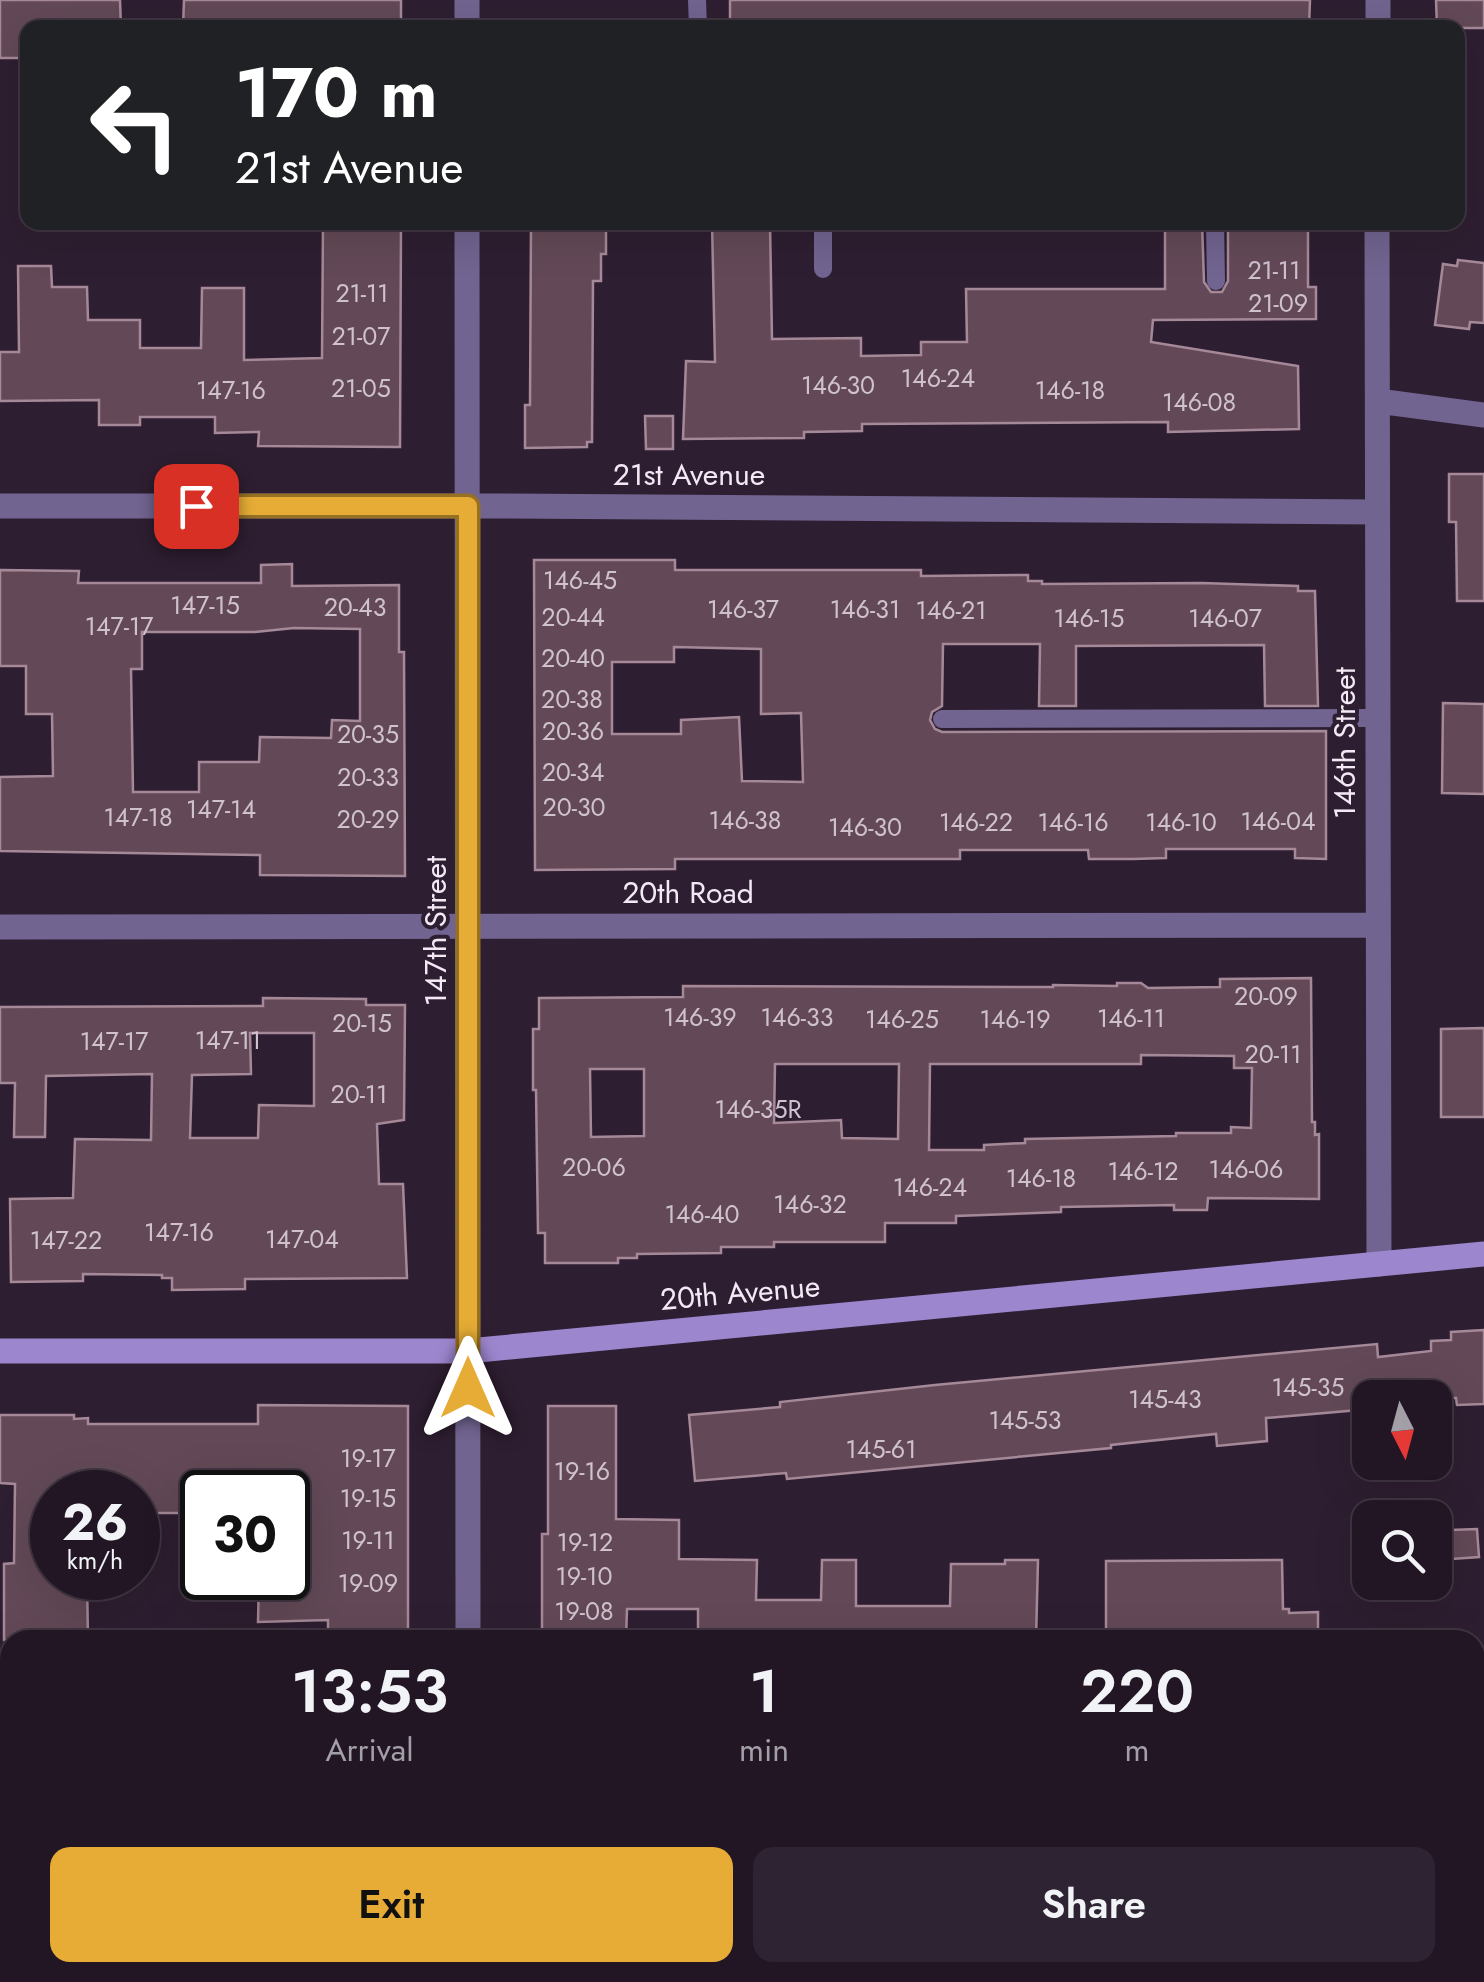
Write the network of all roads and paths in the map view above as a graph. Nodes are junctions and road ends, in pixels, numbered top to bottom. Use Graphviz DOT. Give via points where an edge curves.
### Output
graph roads {
  1 [pos="468,230"];
  2 [pos="823,230"];
  3 [pos="1214,230"];
  4 [pos="1378,230"];
  5 [pos="823,269"];
  6 [pos="1216,281"];
  7 [pos="1378,402"];
  8 [pos="1484,415"];
  9 [pos="0,506"];
  10 [pos="468,506"];
  11 [pos="1378,512"];
  12 [pos="1377,718"];
  13 [pos="942,719"];
  14 [pos="468,925"];
  15 [pos="1377,925"];
  16 [pos="0,927"];
  17 [pos="1484,1254"];
  18 [pos="1378,1264"];
  19 [pos="0,1350"];
  20 [pos="468,1351"];
  21 [pos="468,1630"];
  1 -- 10 [label="street, 147th Street"];
  2 -- 5 [label="lane"];
  3 -- 6 [label="lane"];
  4 -- 7 [label="street, 146th Street"];
  7 -- 8 [label="street"];
  7 -- 11 [label="street, 146th Street"];
  9 -- 10 [label="street, 21st Avenue"];
  10 -- 11 [label="street, 21st Avenue"];
  10 -- 14 [label="street, 147th Street"];
  11 -- 12 [label="street, 146th Street"];
  12 -- 13 [label="lane"];
  12 -- 15 [label="street, 146th Street"];
  14 -- 15 [label="street, 20th Road"];
  14 -- 16 [label="street, 20th Road"];
  14 -- 20 [label="street, 147th Street"];
  15 -- 18 [label="street, 146th Street"];
  17 -- 18 [label="street, 20th Avenue"];
  18 -- 20 [label="street, 20th Avenue"];
  19 -- 20 [label="street, 20th Avenue"];
  20 -- 21 [label="street, 147th Street"];
}
